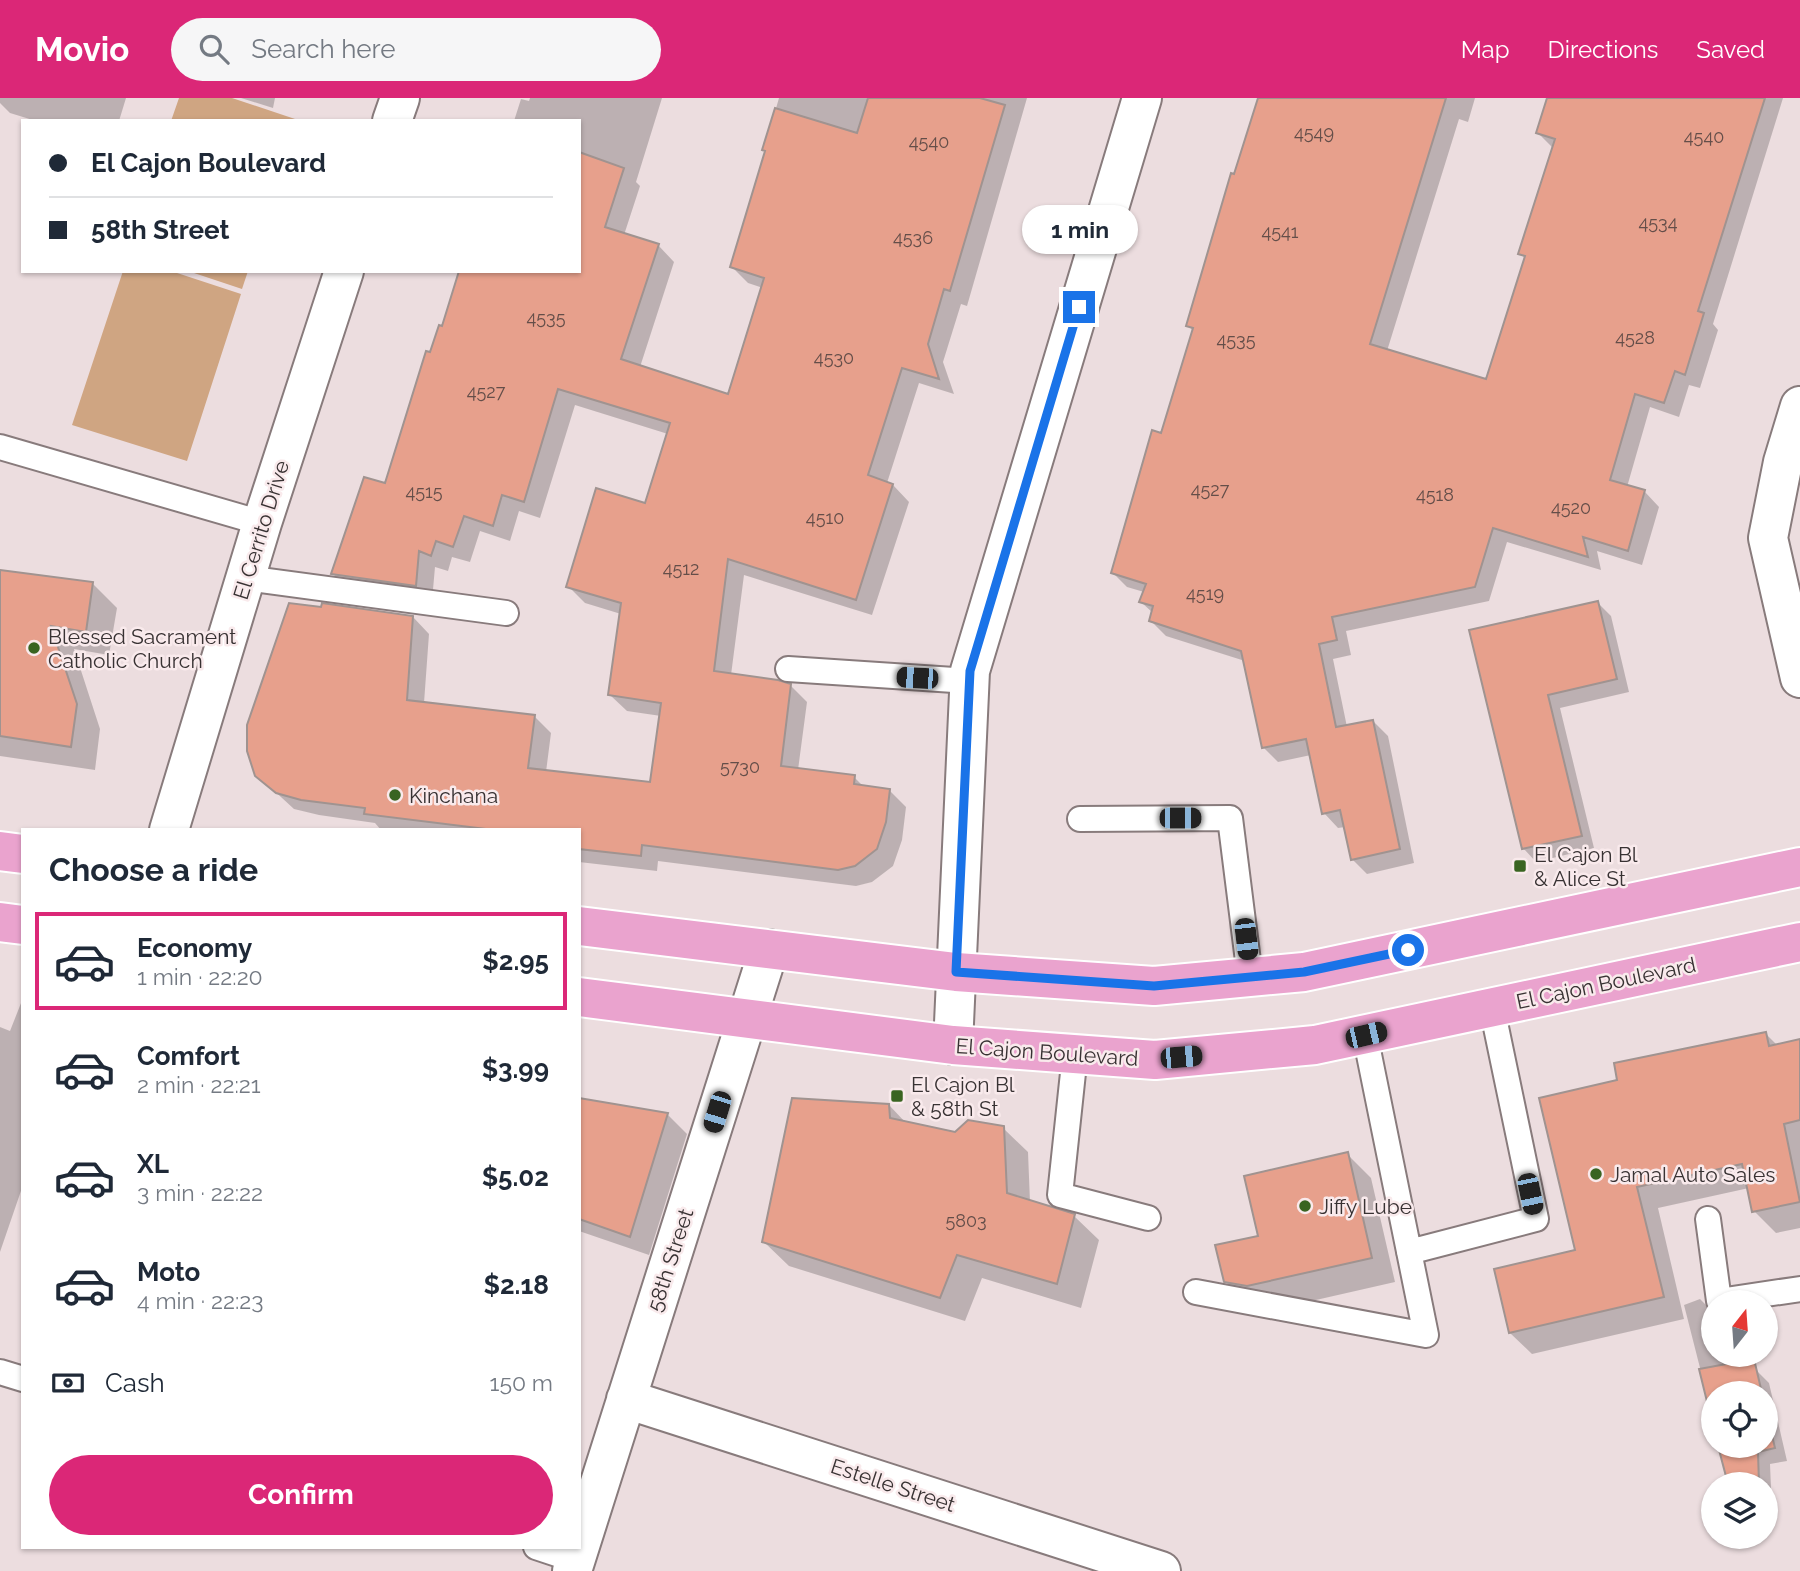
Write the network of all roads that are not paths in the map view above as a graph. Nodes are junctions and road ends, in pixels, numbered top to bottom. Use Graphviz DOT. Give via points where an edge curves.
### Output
graph roads {
  1 [pos="400,98"];
  2 [pos="1142,98"];
  3 [pos="393,119"];
  4 [pos="343,273"];
  5 [pos="1800,406"];
  6 [pos="0,447"];
  7 [pos="262,523"];
  8 [pos="246,578"];
  9 [pos="506,613"];
  10 [pos="788,669"];
  11 [pos="1800,678"];
  12 [pos="969,681"];
  13 [pos="1080,819"];
  14 [pos="170,828"];
  15 [pos="0,851"];
  16 [pos="21,854"];
  17 [pos="1800,867"];
  18 [pos="0,922"];
  19 [pos="21,925"];
  20 [pos="581,926"];
  21 [pos="1800,942"];
  22 [pos="769,949"];
  23 [pos="956,972"];
  24 [pos="1251,977"];
  25 [pos="581,997"];
  26 [pos="1492,1008"];
  27 [pos="747,1018"];
  28 [pos="1366,1035"];
  29 [pos="953,1045"];
  30 [pos="1075,1054"];
  31 [pos="1148,1218"];
  32 [pos="1708,1219"];
  33 [pos="1409,1252"];
  34 [pos="1800,1289"];
  35 [pos="1196,1292"];
  36 [pos="0,1372"];
  37 [pos="21,1378"];
  38 [pos="626,1399"];
  39 [pos="581,1540"];
  40 [pos="540,1549"];
  41 [pos="573,1565"];
  42 [pos="1161,1571"];
  1 -- 3 [label="street"];
  2 -- 12 [label="street"];
  4 -- 7 [label="street, El Cerrito Drive"];
  5 -- 11 [label="street" via="1768,538"];
  6 -- 7 [label="lane"];
  7 -- 8 [label="street, El Cerrito Drive"];
  8 -- 9 [label="lane"];
  8 -- 14 [label="street, El Cerrito Drive"];
  10 -- 12 [label="lane"];
  12 -- 23 [label="street"];
  13 -- 24 [label="lane" via="1230,818"];
  15 -- 16 [label="main road"];
  17 -- 24 [label="main road" via="1304,972"];
  18 -- 19 [label="main road"];
  20 -- 22 [label="main road"];
  21 -- 26 [label="main road, El Cajon Boulevard"];
  22 -- 23 [label="main road"];
  22 -- 27 [label="street, 58th Street"];
  23 -- 24 [label="main road" via="1154,986"];
  23 -- 29 [label="street"];
  25 -- 27 [label="main road, El Cajon Boulevard"];
  26 -- 28 [label="main road, El Cajon Boulevard"];
  26 -- 33 [label="lane" via="1536,1220"];
  27 -- 29 [label="main road, El Cajon Boulevard"];
  27 -- 38 [label="street, 58th Street"];
  28 -- 30 [label="main road, El Cajon Boulevard" via="1315,1045 1154,1060"];
  28 -- 33 [label="lane"];
  29 -- 30 [label="main road, El Cajon Boulevard"];
  30 -- 31 [label="lane" via="1060,1195"];
  32 -- 34 [label="lane" via="1719,1301"];
  33 -- 35 [label="lane" via="1426,1335"];
  36 -- 37 [label="lane"];
  38 -- 39 [label="street, 58th Street"];
  38 -- 42 [label="street, Estelle Street"];
  40 -- 41 [label="lane"];
}
